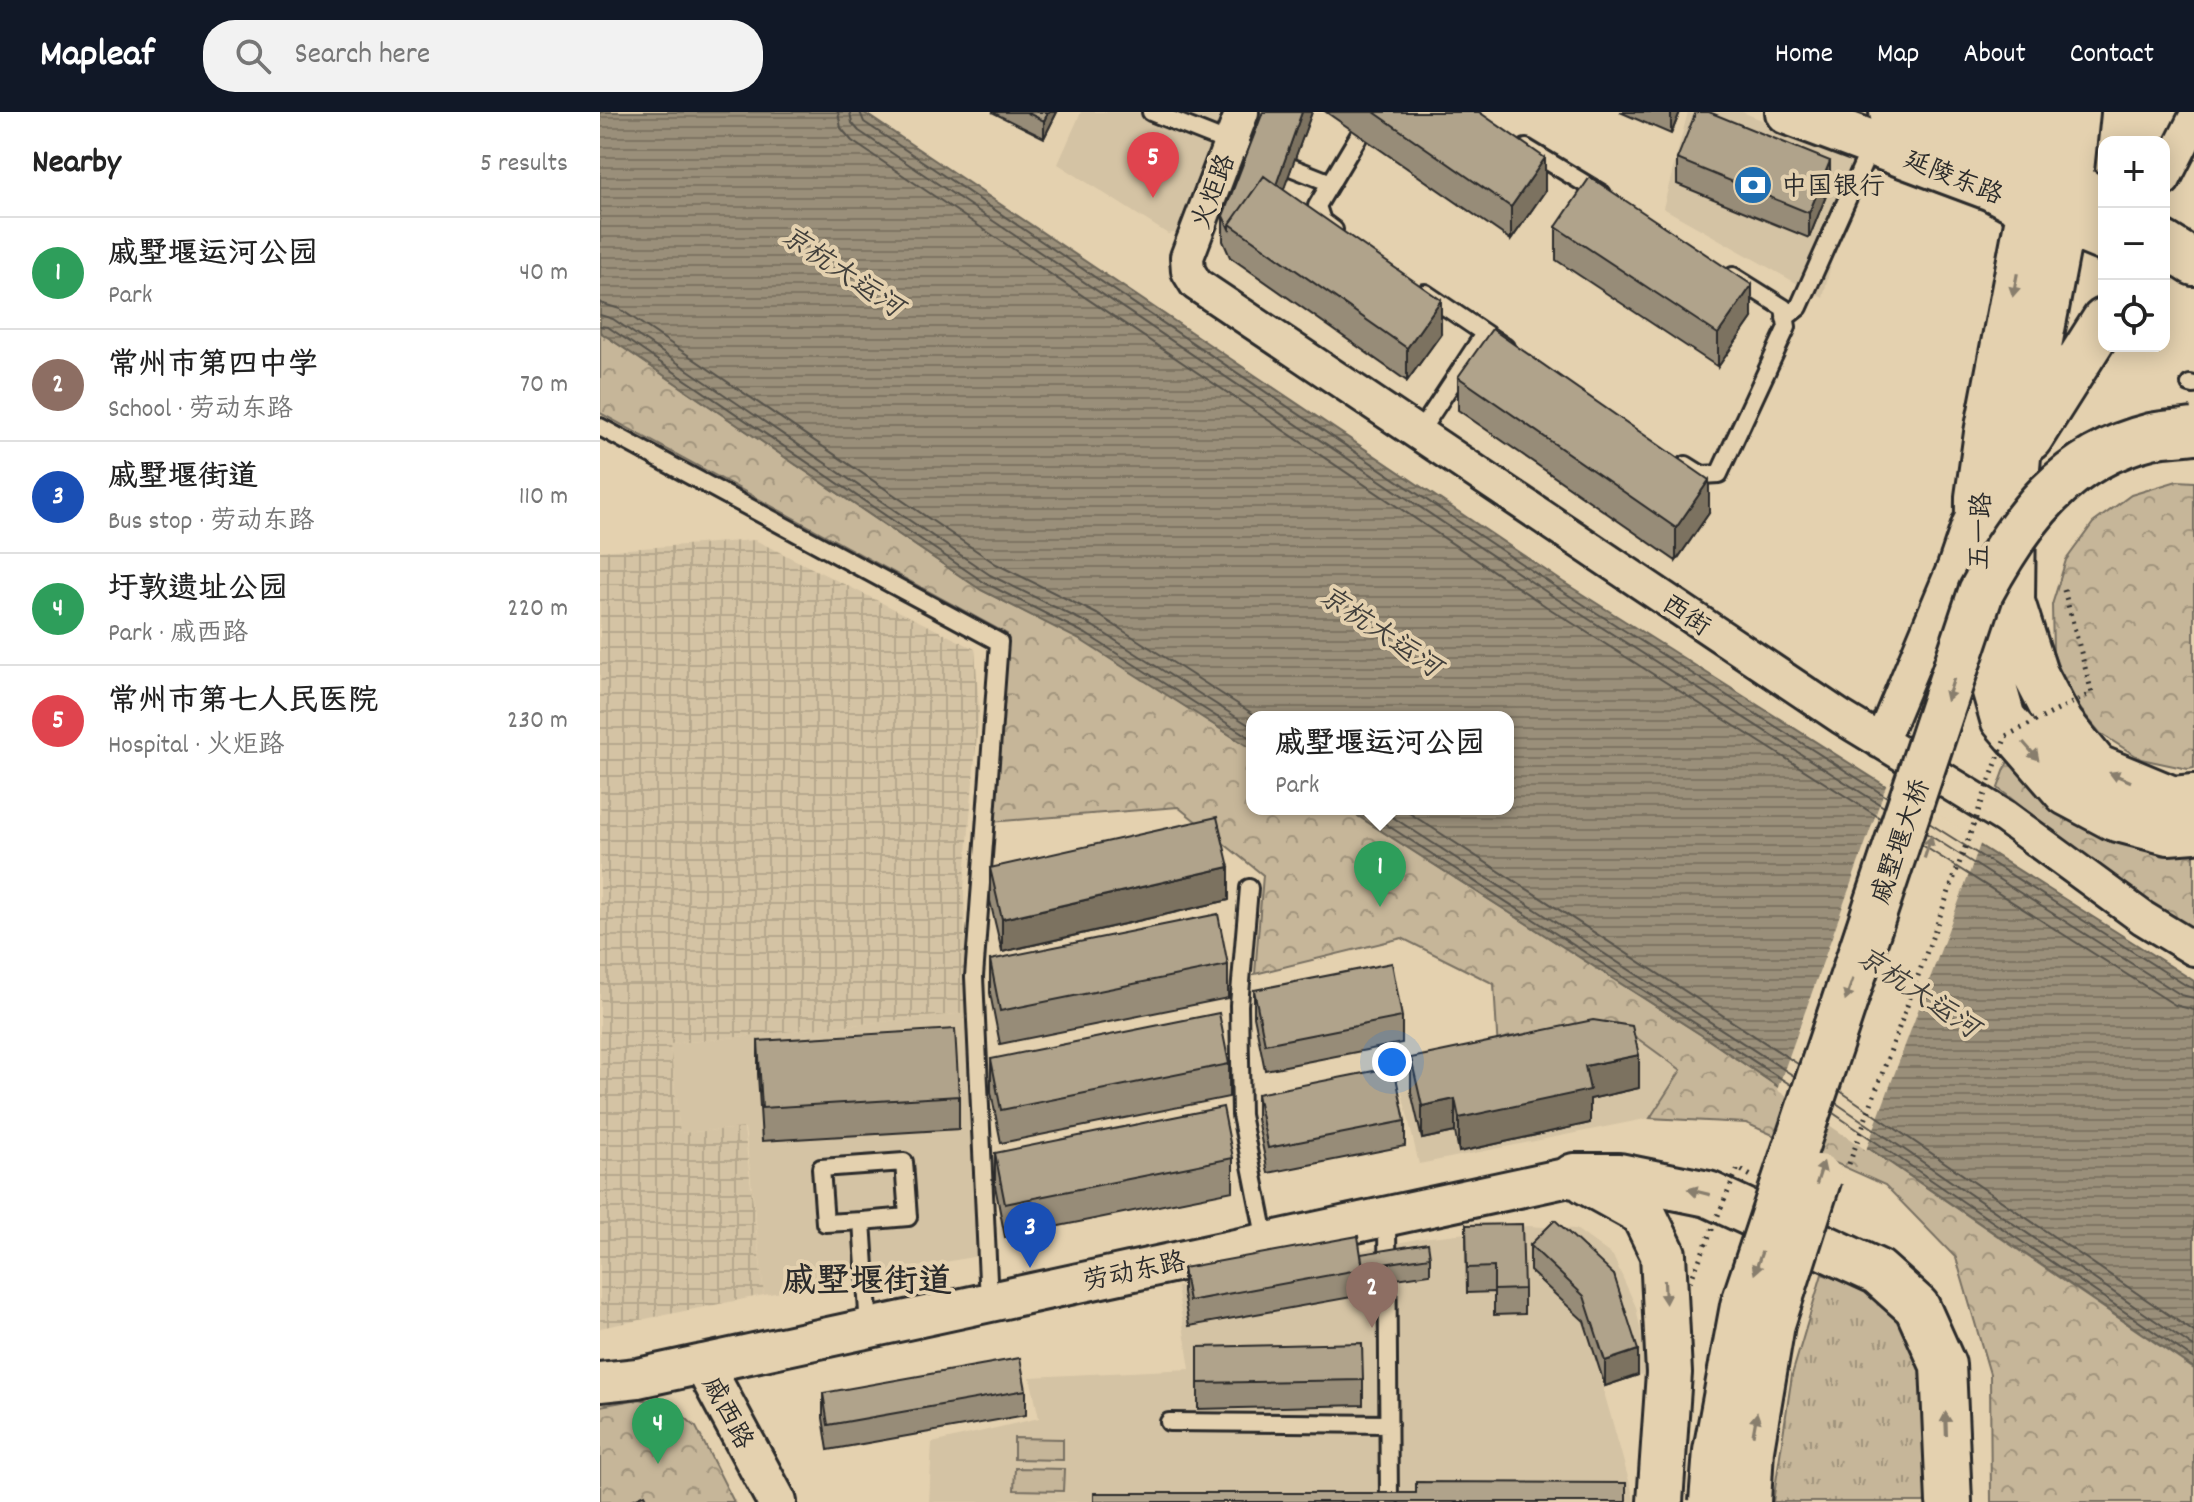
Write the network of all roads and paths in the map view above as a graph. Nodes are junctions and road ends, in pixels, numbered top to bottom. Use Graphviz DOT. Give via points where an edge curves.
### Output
graph roads {
  1 [pos="1151,112"];
  2 [pos="1242,112"];
  3 [pos="1373,112"];
  4 [pos="1788,112"];
  5 [pos="2020,112"];
  6 [pos="2044,112"];
  7 [pos="2077,112"];
  8 [pos="1911,120"];
  9 [pos="2194,120"];
  10 [pos="1510,138"];
  11 [pos="1230,144"];
  12 [pos="2170,167"];
  13 [pos="1331,183"];
  14 [pos="2060,196"];
  15 [pos="1617,203"];
  16 [pos="2098,233"];
  17 [pos="1347,238"];
  18 [pos="2170,248"];
  19 [pos="2170,259"];
  20 [pos="2194,264"];
  21 [pos="1719,268"];
  22 [pos="1188,271"];
  23 [pos="2194,281"];
  24 [pos="1409,282"];
  25 [pos="2170,283"];
  26 [pos="1785,318"];
  27 [pos="2098,330"];
  28 [pos="1484,334"];
  29 [pos="1523,359"];
  30 [pos="600,427"];
  31 [pos="2194,431"];
  32 [pos="1419,433"];
  33 [pos="2018,457"];
  34 [pos="1677,459"];
  35 [pos="2194,460"];
  36 [pos="1978,497"];
  37 [pos="2064,590"];
  38 [pos="1881,742"];
  39 [pos="2194,797"];
  40 [pos="2194,830"];
  41 [pos="1249,888"];
  42 [pos="2194,949"];
  43 [pos="1849,1166"];
  44 [pos="1574,1176"];
  45 [pos="1762,1182"];
  46 [pos="1387,1215"];
  47 [pos="862,1221"];
  48 [pos="1266,1241"];
  49 [pos="1690,1282"];
  50 [pos="989,1302"];
  51 [pos="869,1328"];
  52 [pos="691,1367"];
  53 [pos="600,1382"];
  54 [pos="1169,1422"];
  55 [pos="1389,1424"];
  56 [pos="752,1502"];
  57 [pos="777,1502"];
  58 [pos="1389,1502"];
  59 [pos="1660,1502"];
  60 [pos="1712,1502"];
  61 [pos="1748,1502"];
  62 [pos="1949,1502"];
  1 -- 11 [label="lane"];
  2 -- 11 [label="street, 火炬路"];
  3 -- 13 [label="lane"];
  4 -- 8 [label="main road, 延陵东路"];
  5 -- 8 [label="main road" via="1999,119"];
  6 -- 14 [label="main road, 五一路"];
  7 -- 14 [label="main road, 五一路"];
  8 -- 14 [label="main road, 延陵东路" via="1992,188"];
  8 -- 26 [label="lane" via="1799,307"];
  9 -- 12 [label="street"];
  10 -- 15 [label="lane"];
  11 -- 13 [label="lane"];
  11 -- 22 [label="street, 火炬路" via="1187,257"];
  13 -- 17 [label="lane" via="1317,206 1322,221"];
  14 -- 16 [label="main road, 延陵东路"];
  14 -- 33 [label="main road, 五一路"];
  14 -- 36 [label="main road, 五一路, one-way" via="1987,433"];
  18 -- 20 [label="main road"];
  19 -- 20 [label="main road"];
  21 -- 26 [label="lane" via="1784,308"];
  22 -- 32 [label="street, 西街" via="1196,284"];
  23 -- 25 [label="main road"];
  24 -- 28 [label="lane"];
  26 -- 34 [label="lane" via="1787,327 1719,474 1702,475"];
  27 -- 33 [label="main road"];
  28 -- 29 [label="lane"];
  28 -- 32 [label="lane"];
  30 -- 50 [label="lane" via="999,642 974,977"];
  31 -- 60 [label="main road, 戚墅堰大桥, one-way, bridge" via="2152,436 2094,456 2051,489 2005,548 1981,592 1743,1306 1716,1451"];
  32 -- 38 [label="street, 西街"];
  39 -- 33 [label="main road, 五一路, one-way" via="2173,799 2096,767 2061,724 2035,674 2012,602"];
  61 -- 35 [label="main road, 戚墅堰大桥, one-way, bridge" via="1751,1449 1772,1324 2005,615 2029,557 2068,510 2118,474 2178,458"];
  36 -- 38 [label="street"];
  36 -- 40 [label="main road, 五一路, one-way" via="1977,628 2003,719 2067,793 2114,818 2168,832"];
  37 -- 43 [label="path, bridge" via="2092,693 2006,736"];
  38 -- 42 [label="street, 西街" via="2005,817"];
  41 -- 48 [label="lane" via="1239,1005 1241,1115"];
  44 -- 46 [label="street, 劳动东路"];
  44 -- 59 [label="main road, one-way" via="1643,1213 1663,1254 1669,1373"];
  62 -- 44 [label="main road, one-way" via="1943,1365 1917,1307 1878,1272 1708,1194 1619,1176"];
  45 -- 49 [label="path, bridge" via="1738,1168"];
  46 -- 48 [label="street, 劳动东路"];
  46 -- 55 [label="lane"];
  47 -- 47 [label="lane" via="908,1217 904,1162 821,1168 825,1223"];
  47 -- 51 [label="lane"];
  48 -- 50 [label="street, 劳动东路"];
  50 -- 51 [label="street, 劳动东路"];
  51 -- 52 [label="street, 劳动东路"];
  52 -- 53 [label="street, 劳动东路"];
  52 -- 56 [label="street, 戚西路"];
  52 -- 57 [label="street, 戚西路"];
  54 -- 55 [label="lane"];
  55 -- 58 [label="lane"];
}
